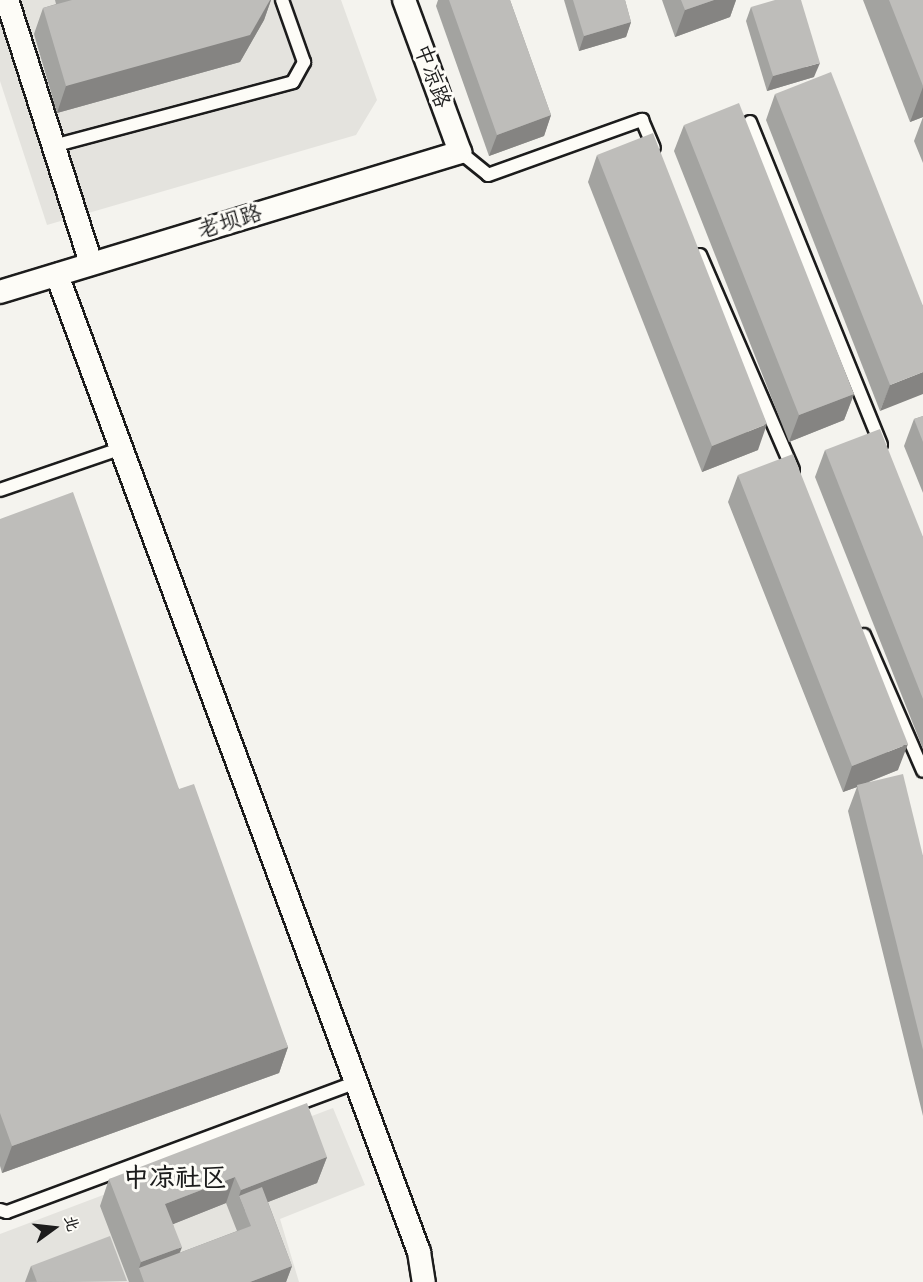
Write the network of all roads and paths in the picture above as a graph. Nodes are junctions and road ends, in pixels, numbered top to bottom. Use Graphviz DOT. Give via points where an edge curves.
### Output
graph roads {
  1 [pos="7,0"];
  2 [pos="282,0"];
  3 [pos="404,0"];
  4 [pos="750,122"];
  5 [pos="53,146"];
  6 [pos="460,152"];
  7 [pos="661,164"];
  8 [pos="694,240"];
  9 [pos="91,264"];
  10 [pos="57,275"];
  11 [pos="0,292"];
  12 [pos="122,448"];
  13 [pos="888,460"];
  14 [pos="801,489"];
  15 [pos="0,490"];
  16 [pos="857,620"];
  17 [pos="923,771"];
  18 [pos="356,1082"];
  19 [pos="0,1210"];
  20 [pos="424,1282"];
  1 -- 5 [label="street"];
  2 -- 5 [label="lane" via="304,62 293,82"];
  3 -- 6 [label="street, 中凉路"];
  4 -- 13 [label="lane"];
  5 -- 9 [label="street"];
  6 -- 7 [label="lane" via="488,175 642,120"];
  6 -- 9 [label="street, 老坝路"];
  8 -- 14 [label="lane"];
  9 -- 10 [label="street, 老坝路"];
  10 -- 11 [label="street, 老坝路"];
  10 -- 12 [label="street"];
  12 -- 15 [label="lane"];
  12 -- 18 [label="street"];
  16 -- 17 [label="lane"];
  18 -- 19 [label="lane" via="7,1212"];
  18 -- 20 [label="street" via="419,1252"];
}
